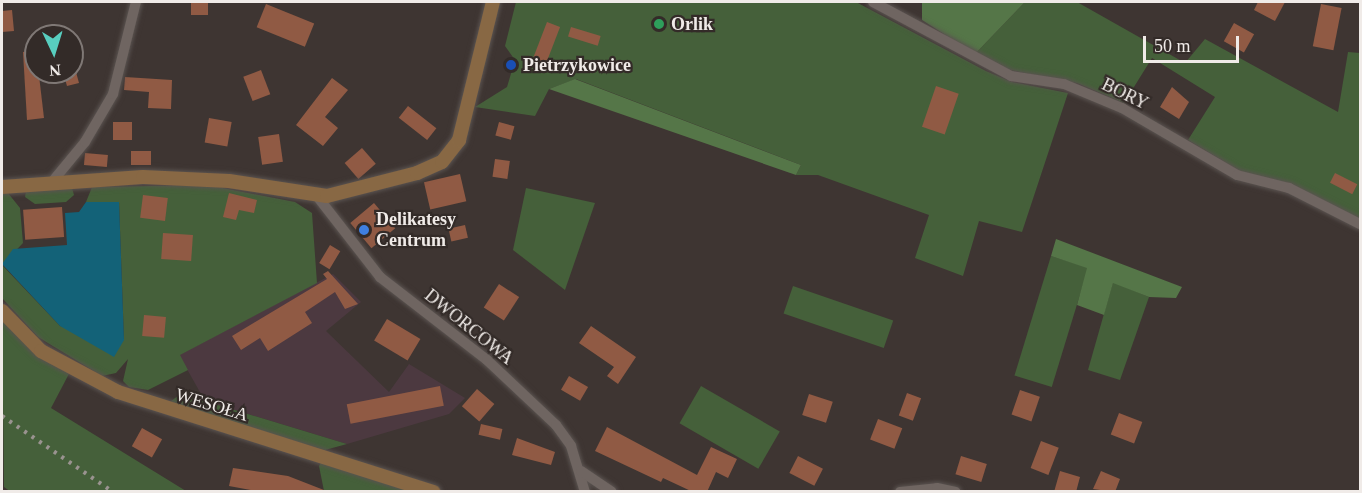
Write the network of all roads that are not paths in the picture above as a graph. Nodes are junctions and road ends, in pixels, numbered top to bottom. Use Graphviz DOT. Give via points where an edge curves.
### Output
graph roads {
  1 [pos="136,2"];
  2 [pos="493,2"];
  3 [pos="873,2"];
  4 [pos="52,182"];
  5 [pos="2,187"];
  6 [pos="317,196"];
  7 [pos="1360,224"];
  8 [pos="2,311"];
  9 [pos="581,471"];
  10 [pos="434,492"];
  11 [pos="585,492"];
  12 [pos="612,492"];
  13 [pos="900,492"];
  14 [pos="956,492"];
  1 -- 4 [label="street" via="113,94 85,142"];
  2 -- 6 [label="street" via="452,152 417,173 356,192"];
  3 -- 7 [label="street, BORY" via="1011,76 1064,84 1093,96 1237,175 1289,188"];
  4 -- 5 [label="street"];
  4 -- 6 [label="street" via="143,177 229,181"];
  6 -- 9 [label="street, DWORCOWA" via="380,277 487,360 556,425"];
  8 -- 10 [label="street, WESOŁA" via="42,351 118,392"];
  9 -- 11 [label="street, DWORCOWA"];
  9 -- 12 [label="street"];
  13 -- 14 [label="street" via="937,488"];
}
